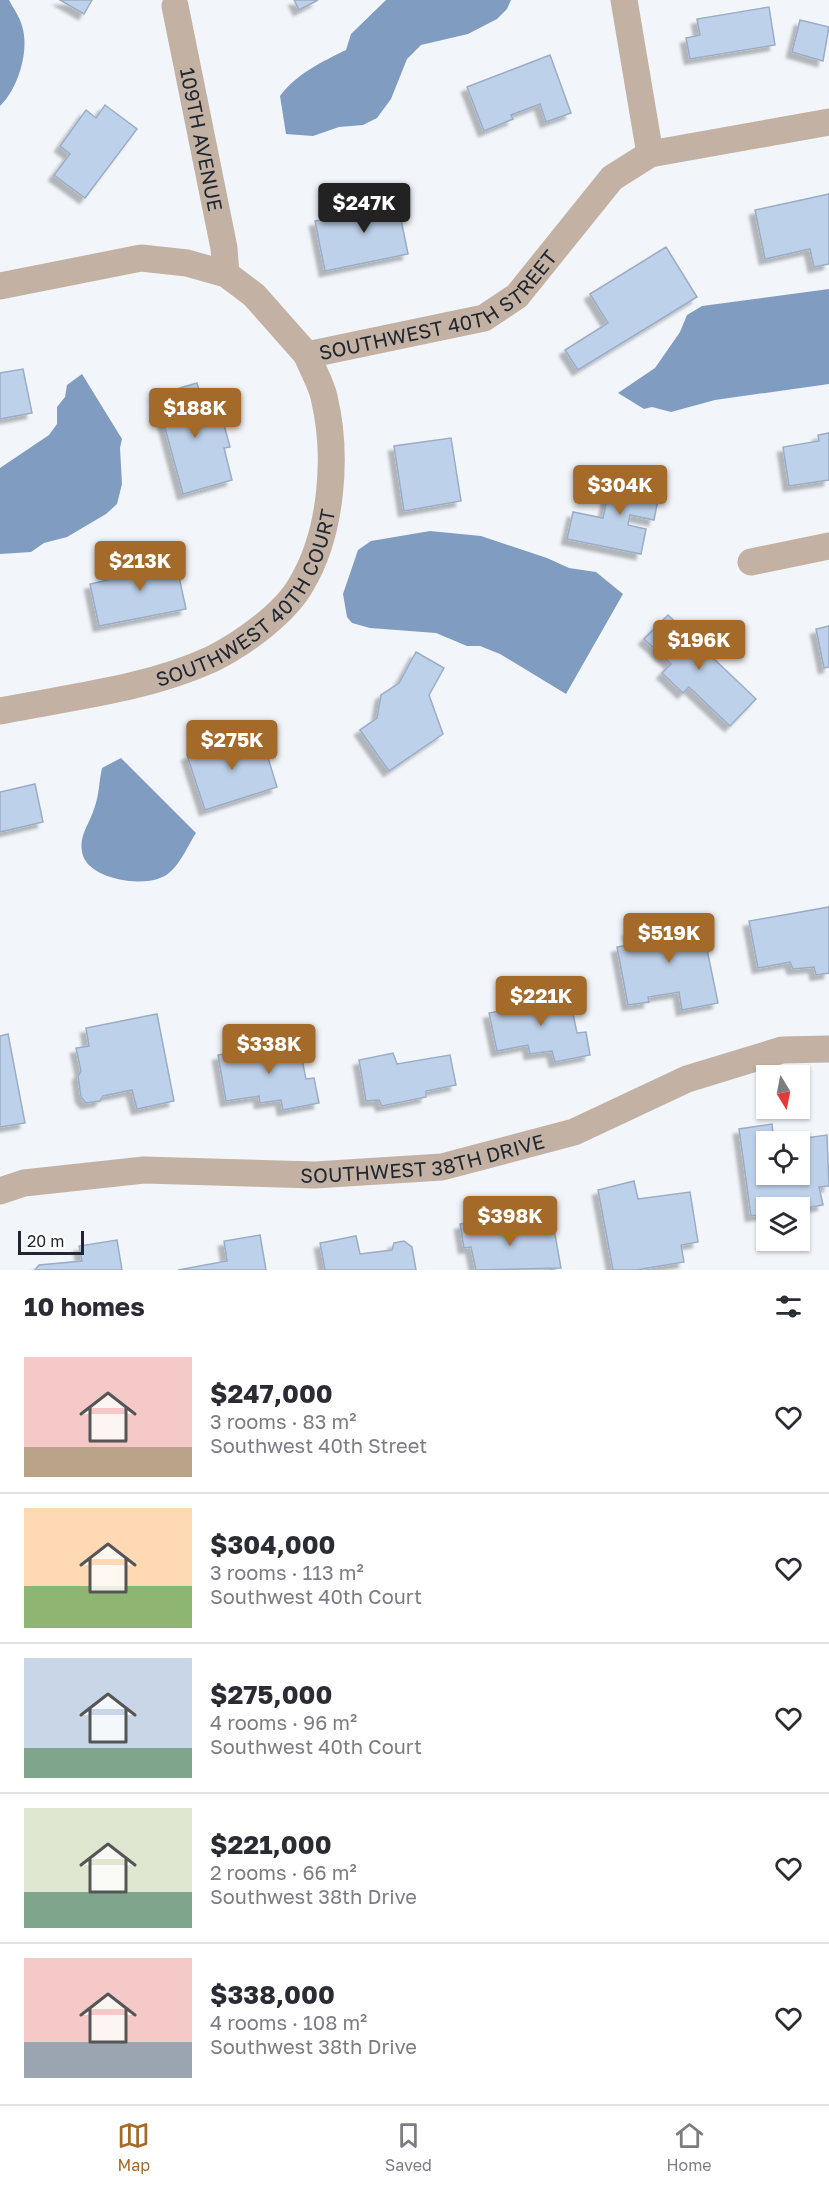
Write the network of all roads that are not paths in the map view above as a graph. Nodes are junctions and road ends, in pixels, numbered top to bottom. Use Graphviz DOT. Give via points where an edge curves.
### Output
graph roads {
  1 [pos="624,0"];
  2 [pos="175,6"];
  3 [pos="829,122"];
  4 [pos="650,154"];
  5 [pos="226,274"];
  6 [pos="0,286"];
  7 [pos="307,355"];
  8 [pos="829,546"];
  9 [pos="751,562"];
  10 [pos="0,711"];
  11 [pos="829,1049"];
  12 [pos="0,1191"];
  1 -- 4 [label="street"];
  2 -- 5 [label="street, 109TH AVENUE"];
  3 -- 4 [label="street, SOUTHWEST 40TH STREET"];
  4 -- 7 [label="street, SOUTHWEST 40TH STREET" via="612,178 517,297 484,318"];
  5 -- 6 [label="street, SOUTHWEST 40TH STREET" via="187,263 141,258"];
  5 -- 7 [label="street, SOUTHWEST 40TH STREET" via="254,295"];
  7 -- 10 [label="street, SOUTHWEST 40TH COURT" via="324,397 332,467 326,524 302,584 268,623 213,658 151,680"];
  8 -- 9 [label="street"];
  11 -- 12 [label="street, SOUTHWEST 38TH DRIVE" via="782,1050 687,1078 574,1132 442,1167 315,1175 144,1170 24,1184"];
}
